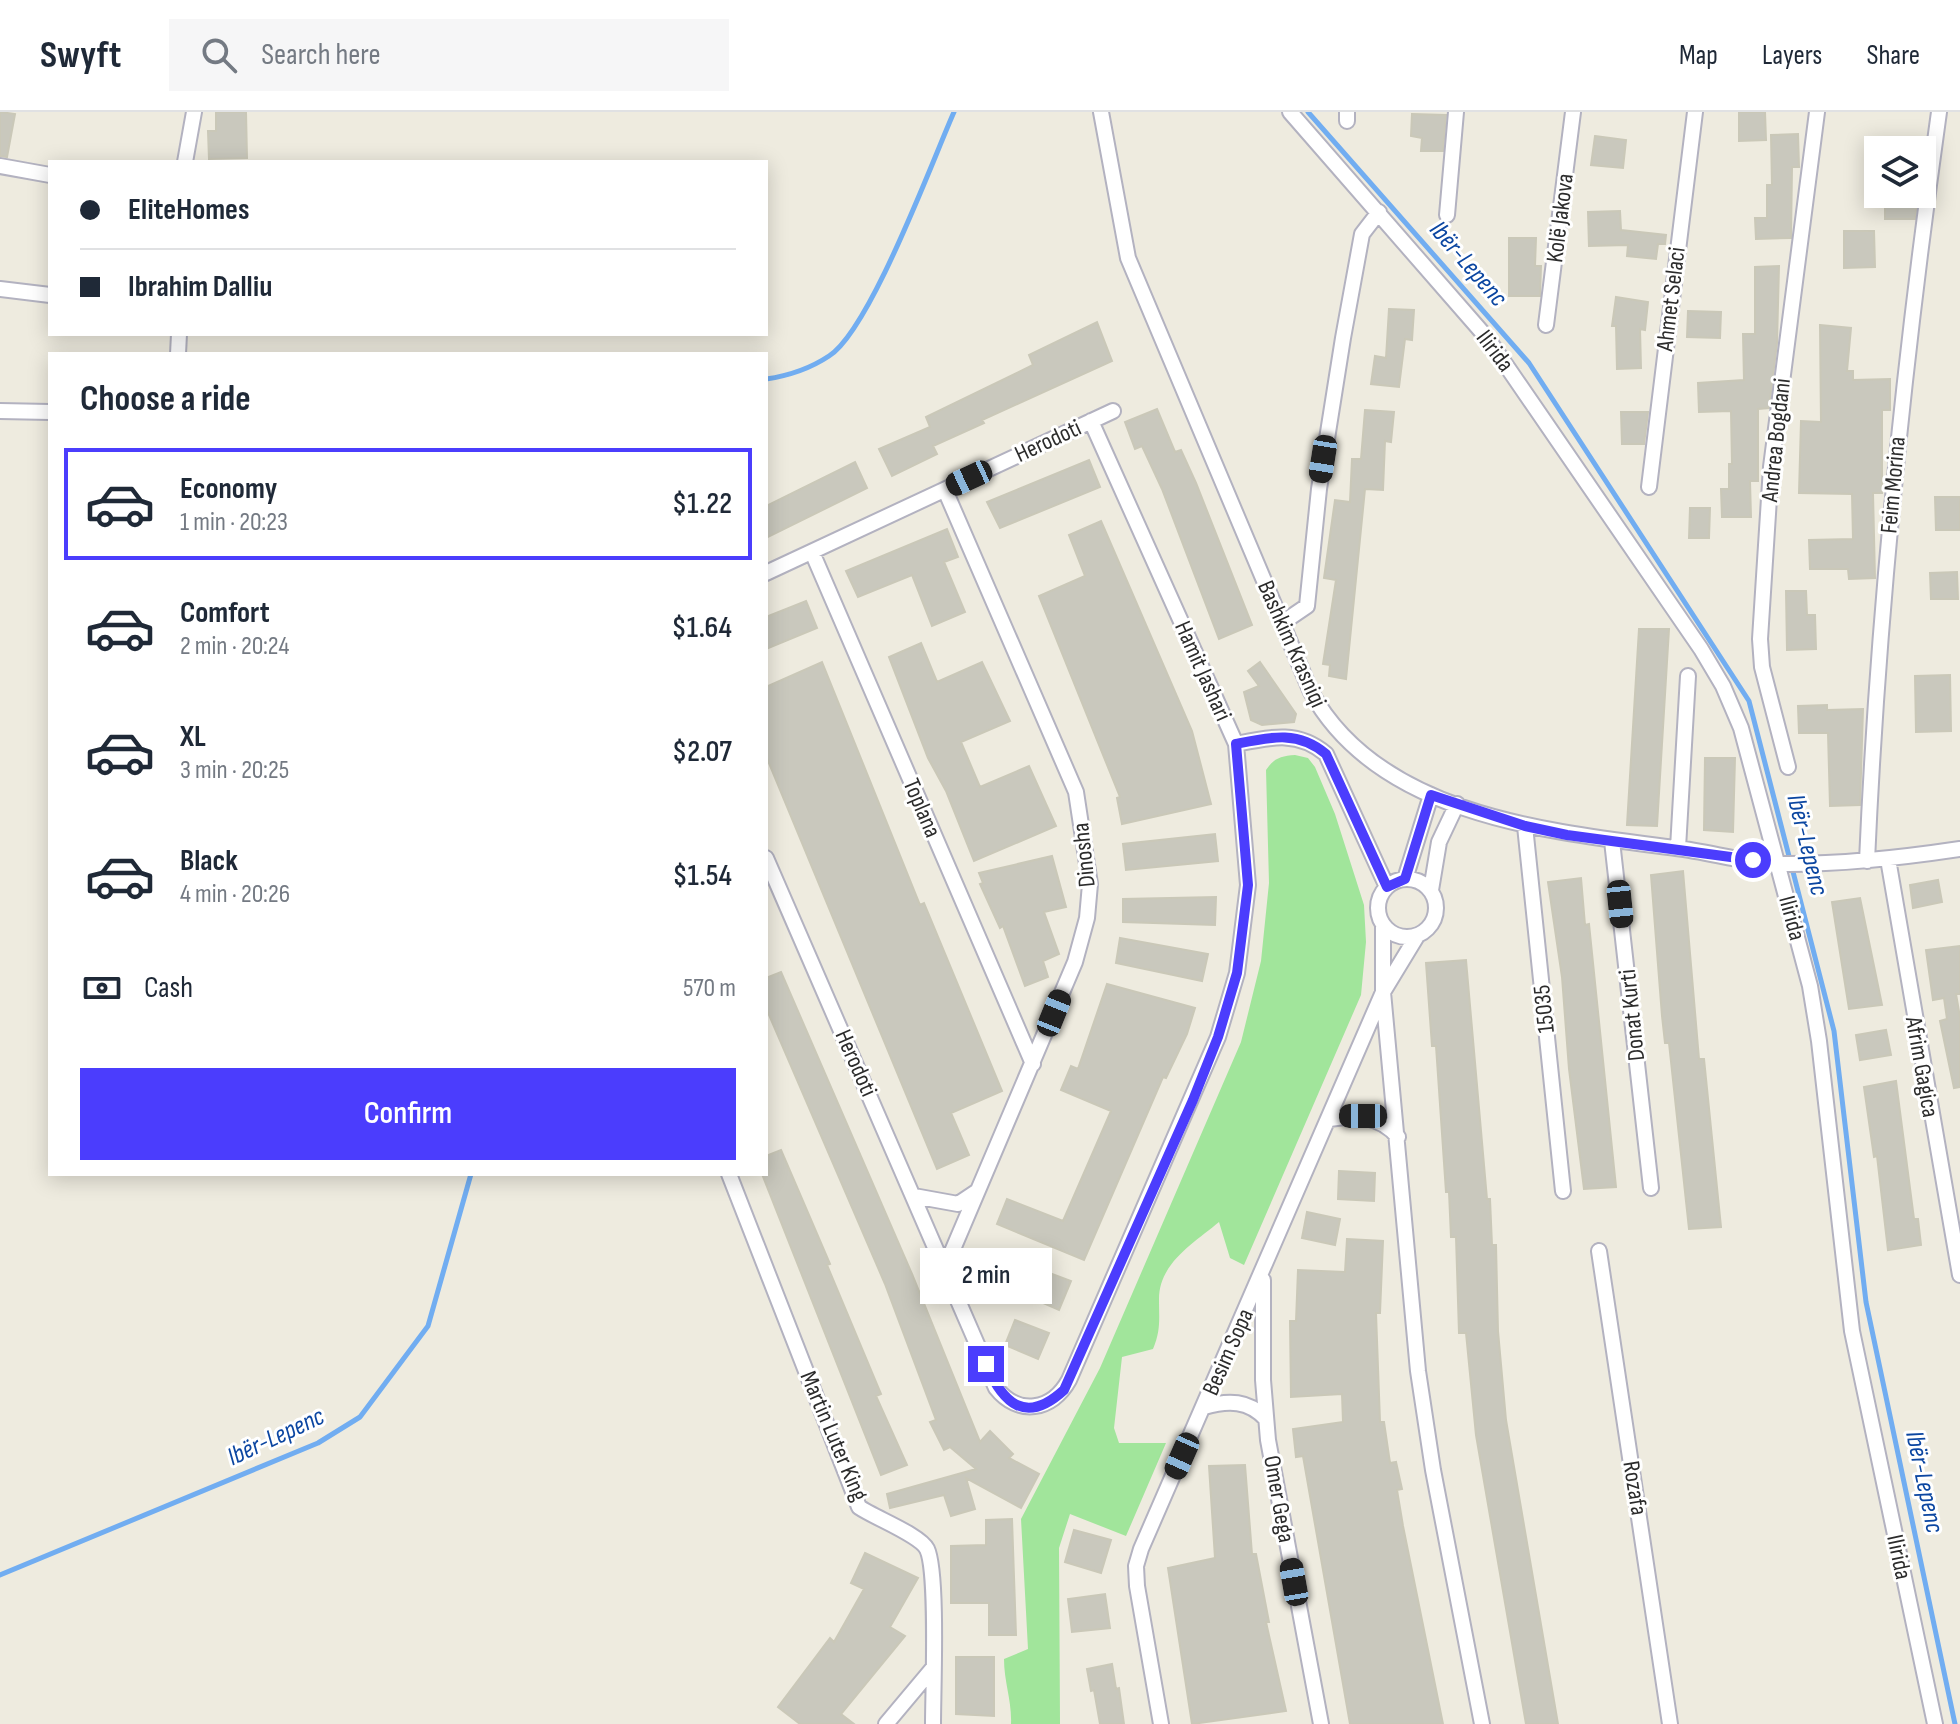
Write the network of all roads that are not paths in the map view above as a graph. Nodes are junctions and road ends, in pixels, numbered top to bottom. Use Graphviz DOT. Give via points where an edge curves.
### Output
graph roads {
  1 [pos="194,112"];
  2 [pos="1101,112"];
  3 [pos="1290,112"];
  4 [pos="1456,112"];
  5 [pos="1573,112"];
  6 [pos="1695,112"];
  7 [pos="1817,112"];
  8 [pos="1939,112"];
  9 [pos="185,160"];
  10 [pos="0,166"];
  11 [pos="48,175"];
  12 [pos="1379,212"];
  13 [pos="1447,215"];
  14 [pos="0,289"];
  15 [pos="48,295"];
  16 [pos="1546,325"];
  17 [pos="0,411"];
  18 [pos="1113,411"];
  19 [pos="48,412"];
  20 [pos="1091,421"];
  21 [pos="1649,487"];
  22 [pos="945,490"];
  23 [pos="812,552"];
  24 [pos="768,572"];
  25 [pos="1282,623"];
  26 [pos="1688,676"];
  27 [pos="1236,744"];
  28 [pos="1788,767"];
  29 [pos="1431,795"];
  30 [pos="1457,804"];
  31 [pos="1525,826"];
  32 [pos="1612,841"];
  33 [pos="1678,848"];
  34 [pos="1960,849"];
  35 [pos="1888,859"];
  36 [pos="1867,861"];
  37 [pos="768,863"];
  38 [pos="1778,864"];
  39 [pos="1405,879"];
  40 [pos="1387,887"];
  41 [pos="1431,890"];
  42 [pos="1383,924"];
  43 [pos="1417,936"];
  44 [pos="1383,992"];
  45 [pos="1033,1064"];
  46 [pos="1329,1119"];
  47 [pos="1399,1137"];
  48 [pos="730,1176"];
  49 [pos="1651,1188"];
  50 [pos="979,1189"];
  51 [pos="1563,1191"];
  52 [pos="914,1196"];
  53 [pos="1599,1251"];
  54 [pos="945,1268"];
  55 [pos="1263,1272"];
  56 [pos="1960,1275"];
  57 [pos="1204,1407"];
  58 [pos="1266,1419"];
  59 [pos="933,1668"];
  60 [pos="886,1724"];
  61 [pos="933,1724"];
  62 [pos="1161,1724"];
  63 [pos="1321,1724"];
  64 [pos="1482,1724"];
  65 [pos="1670,1724"];
  66 [pos="1935,1724"];
  1 -- 9 [label="street"];
  2 -- 25 [label="street, Bashkim Krasniqi" via="1128,258"];
  3 -- 12 [label="street, Ilirida"];
  4 -- 13 [label="street"];
  5 -- 16 [label="street, Kolë Jakova"];
  6 -- 21 [label="street, Ahmet Selaci"];
  7 -- 28 [label="street, Andrea Bogdani" via="1771,467 1760,639 1762,667"];
  8 -- 36 [label="street, Feim Morina" via="1897,437"];
  10 -- 11 [label="street"];
  12 -- 25 [label="street" via="1362,234 1319,489 1307,606"];
  12 -- 38 [label="street, Ilirida" via="1488,339 1701,649 1741,728"];
  14 -- 15 [label="street"];
  17 -- 19 [label="street"];
  18 -- 20 [label="street, Herodoti"];
  20 -- 22 [label="street, Herodoti"];
  20 -- 27 [label="street, Hamit Jashari"];
  22 -- 23 [label="street, Herodoti"];
  22 -- 45 [label="street, Dinosha" via="1076,792 1087,845 1087,918 1075,962"];
  23 -- 24 [label="street, Herodoti"];
  23 -- 45 [label="street, Toplana"];
  25 -- 29 [label="street, Bashkim Krasniqi" via="1326,719 1354,747 1413,789"];
  26 -- 33 [label="street"];
  27 -- 40 [label="street, Hamit Jashari" via="1283,736 1307,740 1326,754"];
  27 -- 54 [label="street, Herodoti" via="1248,885 1237,973 1193,1100 1069,1380 1055,1398 1024,1408 1004,1398"];
  29 -- 30 [label="street, Bashkim Krasniqi"];
  29 -- 39 [label="street"];
  30 -- 31 [label="street, Bashkim Krasniqi"];
  30 -- 41 [label="street, Besim Sopa" via="1439,842"];
  31 -- 32 [label="street, Bashkim Krasniqi"];
  31 -- 51 [label="street, 15035"];
  32 -- 33 [label="street, Bashkim Krasniqi"];
  32 -- 49 [label="street, Donat Kurti"];
  33 -- 38 [label="street, Bashkim Krasniqi"];
  34 -- 35 [label="street, Bashkim Krasniqi"];
  35 -- 36 [label="street, Bashkim Krasniqi"];
  35 -- 56 [label="street, Afrim Gagica"];
  36 -- 38 [label="street, Bashkim Krasniqi"];
  37 -- 52 [label="street, Herodoti"];
  38 -- 66 [label="street, Ilirida" via="1819,1041 1852,1331"];
  39 -- 40 [label="street"];
  39 -- 41 [label="street"];
  40 -- 42 [label="street, Besim Sopa" via="1378,905"];
  41 -- 43 [label="street, Besim Sopa" via="1436,917"];
  42 -- 43 [label="street" via="1399,937"];
  42 -- 44 [label="street, Besim Sopa"];
  43 -- 44 [label="street, Besim Sopa"];
  44 -- 46 [label="street, Besim Sopa"];
  44 -- 47 [label="street, Besim Sopa"];
  45 -- 50 [label="street, Dinosha"];
  46 -- 47 [label="street" via="1363,1116 1390,1127"];
  46 -- 55 [label="street, Besim Sopa"];
  47 -- 64 [label="street, Besim Sopa" via="1420,1385"];
  48 -- 59 [label="street, Martin Luter King" via="859,1507 916,1538 927,1550"];
  50 -- 52 [label="street" via="958,1204"];
  50 -- 54 [label="street, Dinosha"];
  52 -- 54 [label="street, Herodoti"];
  53 -- 65 [label="street, Rozafa"];
  55 -- 57 [label="street, Besim Sopa"];
  55 -- 58 [label="street, Omer Gega"];
  57 -- 58 [label="street" via="1244,1404"];
  57 -- 62 [label="street, Besim Sopa" via="1136,1566"];
  58 -- 63 [label="street, Omer Gega"];
  59 -- 60 [label="street"];
  59 -- 61 [label="street, Martin Luter King"];
}
